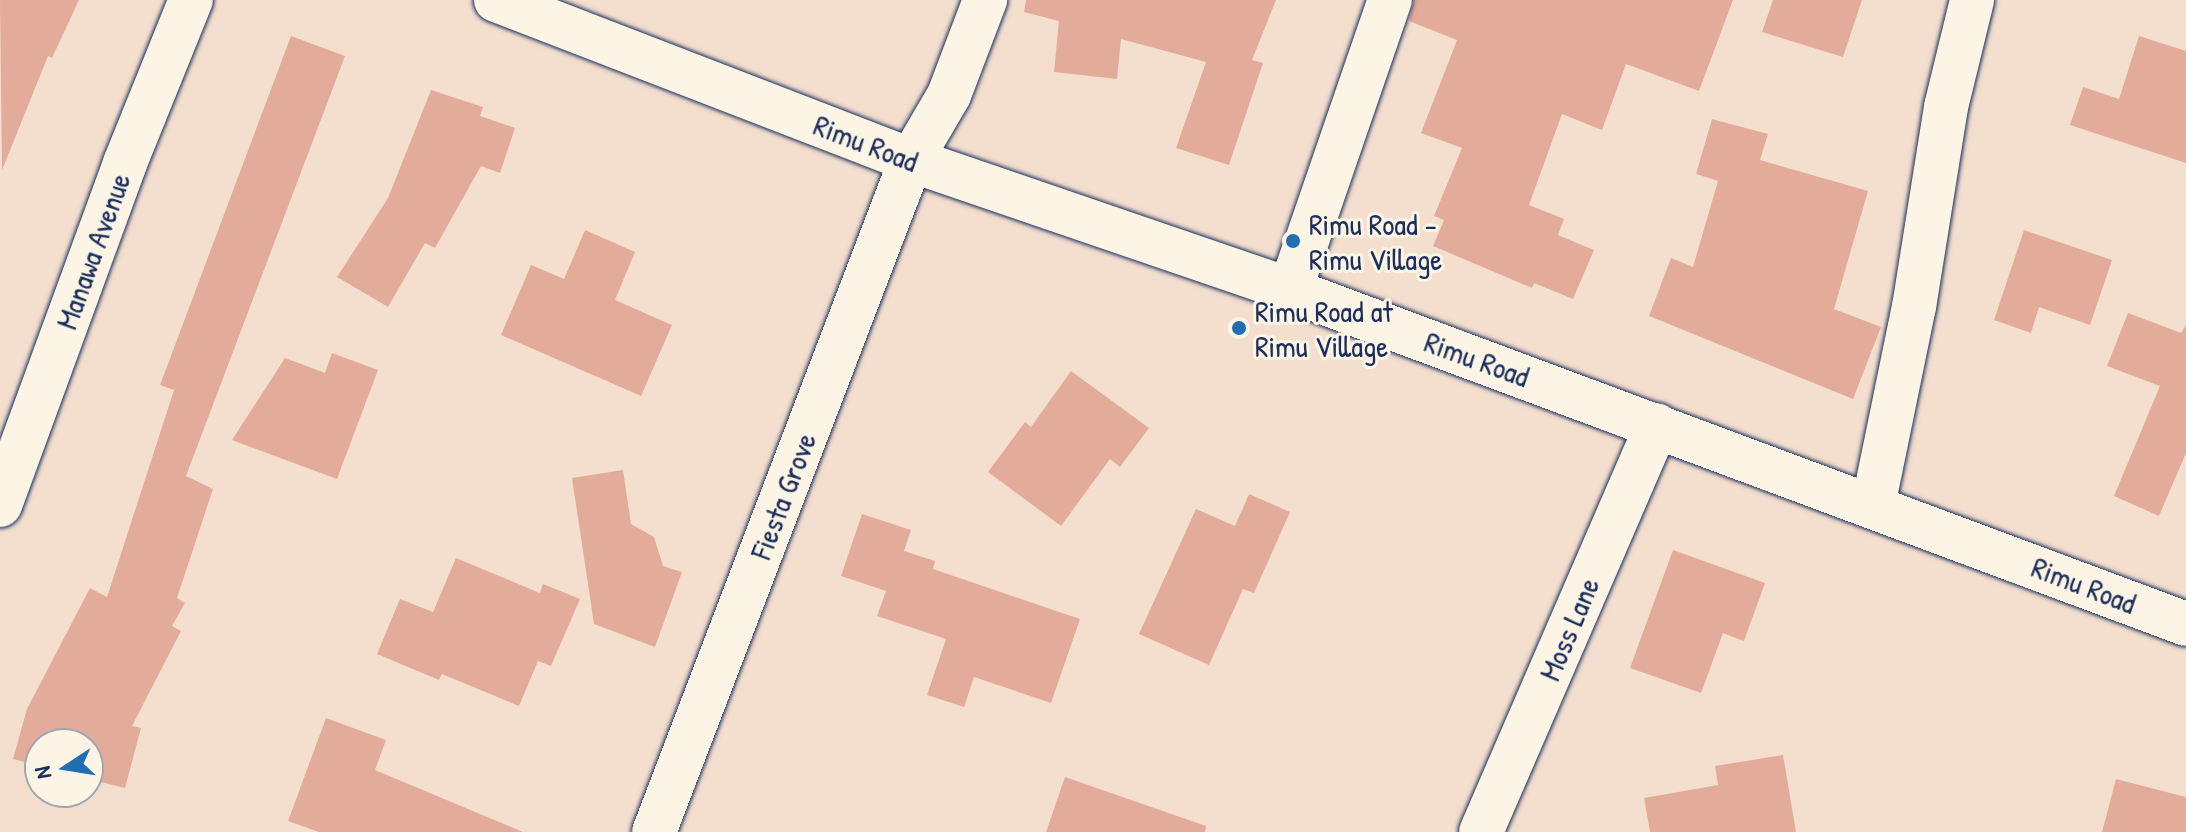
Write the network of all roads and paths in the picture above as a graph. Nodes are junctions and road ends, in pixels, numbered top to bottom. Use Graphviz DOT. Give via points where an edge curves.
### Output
graph roads {
  1 [pos="191,0"];
  2 [pos="496,0"];
  3 [pos="985,0"];
  4 [pos="1390,0"];
  5 [pos="1972,0"];
  6 [pos="911,160"];
  7 [pos="1290,290"];
  8 [pos="1657,426"];
  9 [pos="0,505"];
  10 [pos="1873,506"];
  11 [pos="2186,624"];
  12 [pos="654,832"];
  13 [pos="1481,832"];
  1 -- 9 [label="street, Manawa Avenue" via="125,163"];
  2 -- 6 [label="street, Rimu Road"];
  3 -- 6 [label="street, Fiesta Grove" via="949,95"];
  4 -- 7 [label="street"];
  5 -- 10 [label="street" via="1946,107 1914,307"];
  6 -- 7 [label="street, Rimu Road"];
  6 -- 12 [label="street, Fiesta Grove"];
  7 -- 8 [label="street, Rimu Road"];
  8 -- 10 [label="street, Rimu Road"];
  8 -- 13 [label="street, Moss Lane"];
  10 -- 11 [label="street, Rimu Road"];
}
